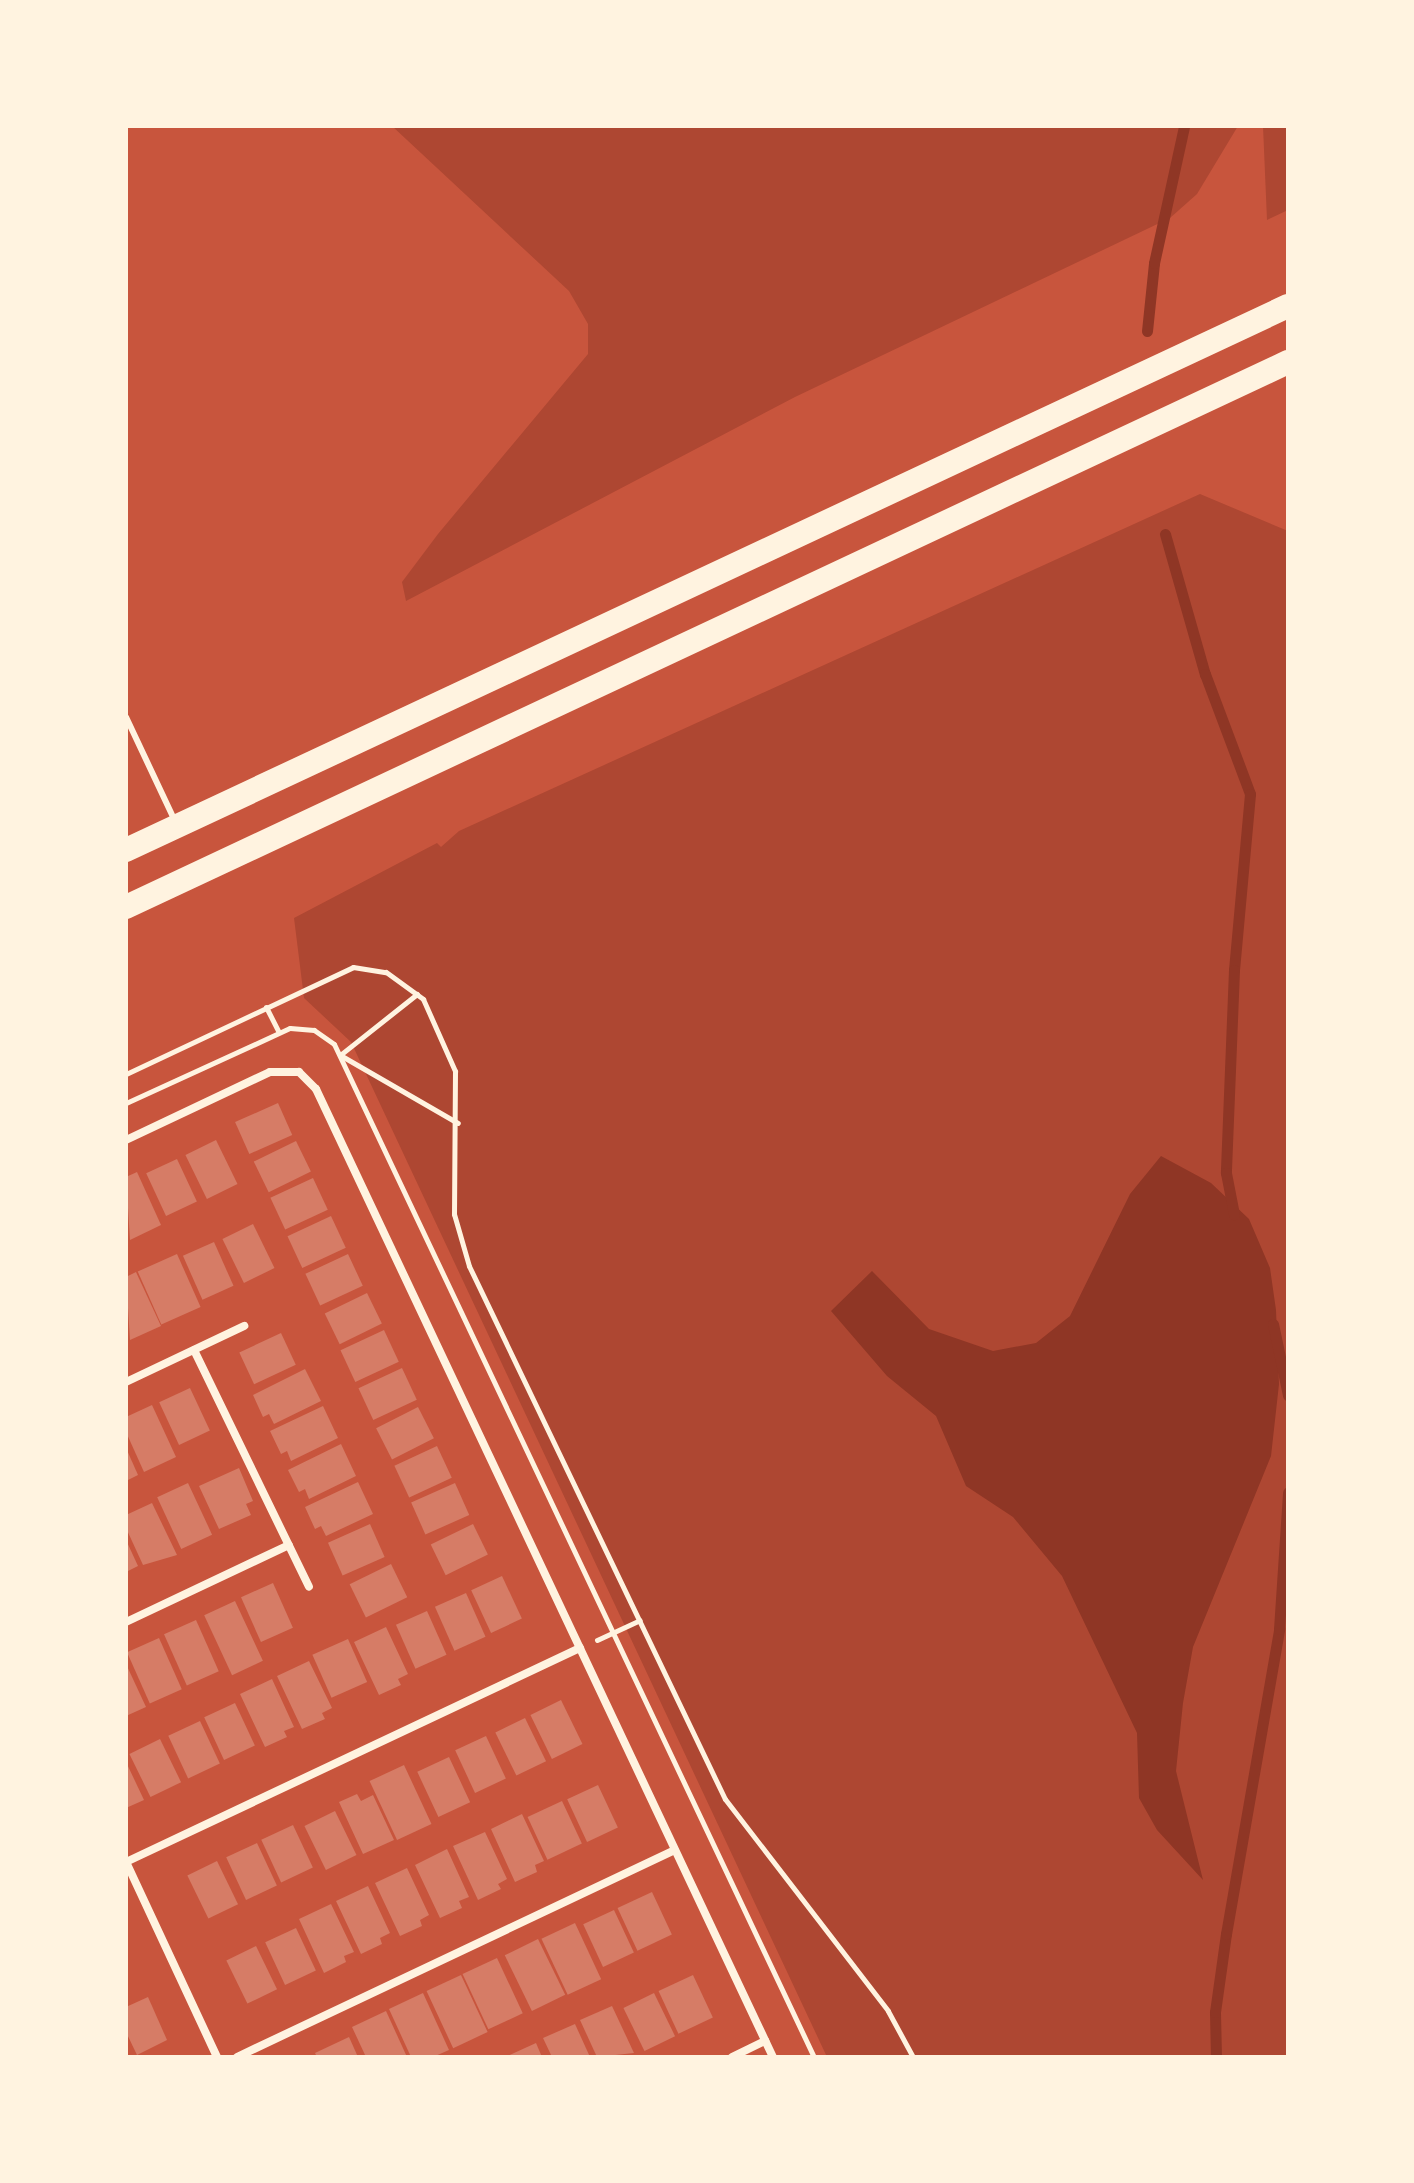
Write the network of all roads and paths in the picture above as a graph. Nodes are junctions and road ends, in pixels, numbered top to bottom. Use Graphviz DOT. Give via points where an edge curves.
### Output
graph roads {
  1 [pos="1288,306"];
  2 [pos="1288,362"];
  3 [pos="126,717"];
  4 [pos="178,826"];
  5 [pos="126,850"];
  6 [pos="126,907"];
  7 [pos="417,994"];
  8 [pos="266,1007"];
  9 [pos="278,1031"];
  10 [pos="126,1074"];
  11 [pos="458,1123"];
  12 [pos="126,1140"];
  13 [pos="244,1326"];
  14 [pos="194,1350"];
  15 [pos="126,1382"];
  16 [pos="289,1545"];
  17 [pos="309,1587"];
  18 [pos="640,1620"];
  19 [pos="126,1622"];
  20 [pos="613,1632"];
  21 [pos="580,1648"];
  22 [pos="675,1850"];
  23 [pos="126,1862"];
  24 [pos="765,2041"];
  25 [pos="217,2057"];
  26 [pos="237,2057"];
  27 [pos="732,2057"];
  28 [pos="773,2057"];
  29 [pos="913,2057"];
  1 -- 4 [label="highway"];
  2 -- 6 [label="highway"];
  3 -- 4 [label="lane"];
  4 -- 5 [label="highway"];
  7 -- 8 [label="path" via="386,972 362,965"];
  7 -- 11 [label="path" via="448,1048"];
  7 -- 11 [label="path" via="340,1055"];
  8 -- 9 [label="path"];
  8 -- 10 [label="path"];
  11 -- 18 [label="path" via="454,1214 461,1244"];
  12 -- 21 [label="street" via="270,1072 299,1072 316,1089"];
  13 -- 14 [label="street"];
  14 -- 15 [label="street"];
  14 -- 16 [label="street"];
  16 -- 17 [label="street"];
  16 -- 19 [label="street"];
  18 -- 20 [label="path"];
  18 -- 29 [label="path" via="725,1799 888,2011"];
  21 -- 22 [label="street"];
  21 -- 23 [label="street"];
  22 -- 24 [label="street"];
  22 -- 26 [label="street"];
  23 -- 25 [label="street"];
  24 -- 27 [label="street"];
  24 -- 28 [label="street"];
}
